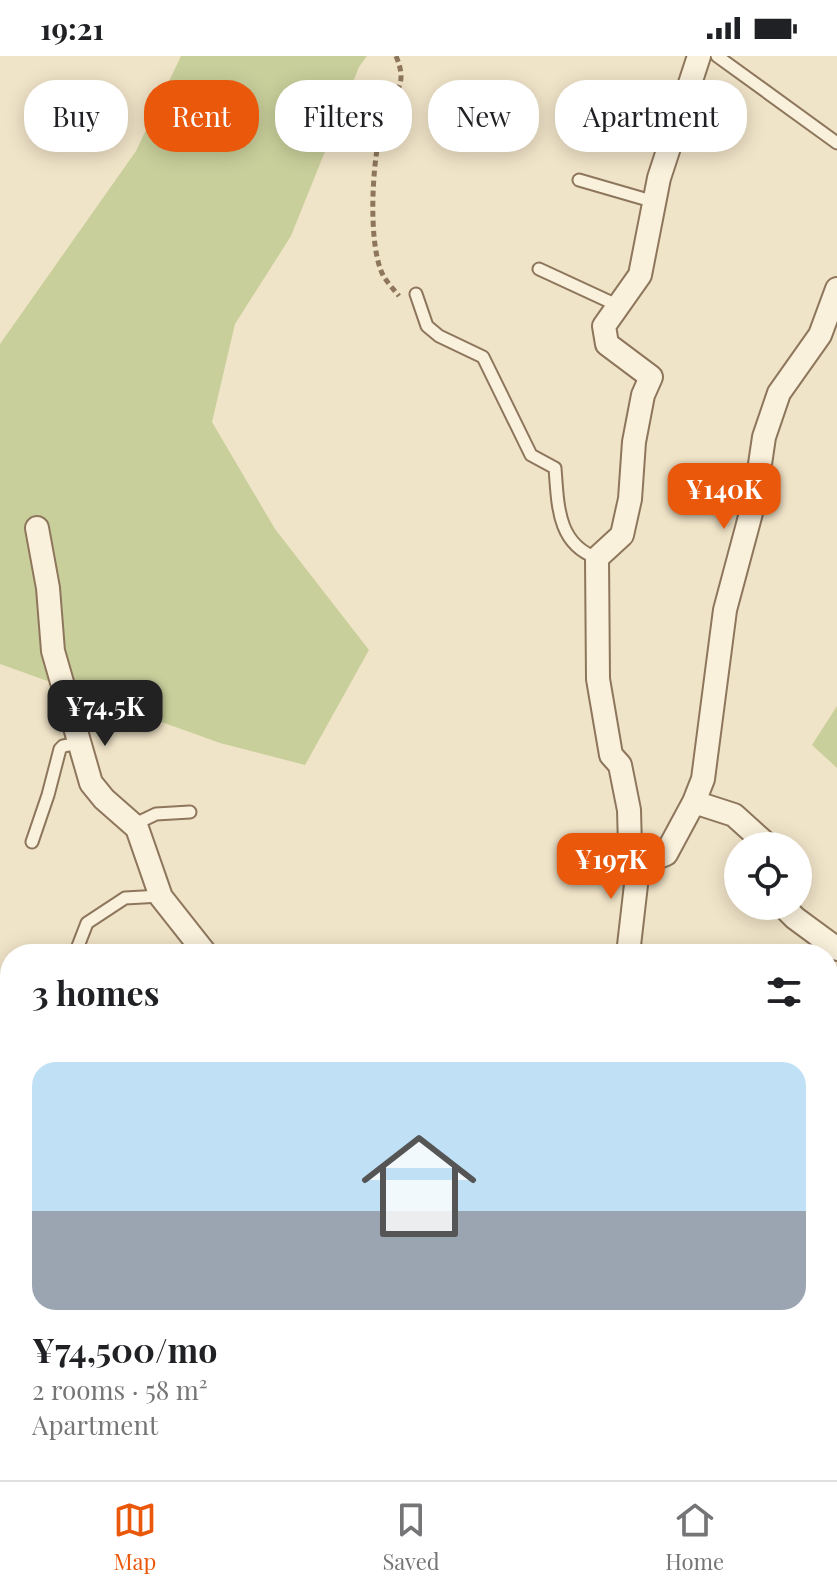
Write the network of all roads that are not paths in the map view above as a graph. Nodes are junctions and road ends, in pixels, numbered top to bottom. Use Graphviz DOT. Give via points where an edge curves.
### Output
graph roads {
  1 [pos="699,56"];
  2 [pos="717,56"];
  3 [pos="837,143"];
  4 [pos="579,180"];
  5 [pos="656,202"];
  6 [pos="539,269"];
  7 [pos="837,289"];
  8 [pos="416,294"];
  9 [pos="619,306"];
  10 [pos="37,528"];
  11 [pos="597,558"];
  12 [pos="80,743"];
  13 [pos="694,802"];
  14 [pos="190,812"];
  15 [pos="133,825"];
  16 [pos="753,832"];
  17 [pos="32,842"];
  18 [pos="644,863"];
  19 [pos="161,896"];
  20 [pos="801,920"];
  21 [pos="79,944"];
  22 [pos="198,944"];
  23 [pos="630,944"];
  24 [pos="831,944"];
  1 -- 5 [label="street"];
  2 -- 3 [label="lane"];
  4 -- 5 [label="lane"];
  5 -- 9 [label="street" via="640,275"];
  6 -- 9 [label="lane"];
  7 -- 13 [label="street" via="820,335 779,393 764,437 755,498 725,610 703,779"];
  8 -- 11 [label="lane" via="427,326 483,357 531,455 555,468 564,528 574,545"];
  9 -- 11 [label="street" via="604,326 607,344 651,377 634,442 622,535"];
  10 -- 12 [label="street" via="53,651"];
  11 -- 18 [label="street" via="598,679 611,755 620,765 629,810 630,847"];
  12 -- 15 [label="street" via="91,783"];
  12 -- 17 [label="lane" via="60,749"];
  13 -- 16 [label="street" via="734,815"];
  13 -- 18 [label="street" via="666,854"];
  14 -- 15 [label="lane" via="156,814"];
  15 -- 19 [label="street"];
  18 -- 23 [label="street" via="637,876"];
  19 -- 21 [label="lane" via="125,898 87,923"];
  19 -- 22 [label="street"];
  20 -- 24 [label="street"];
}
